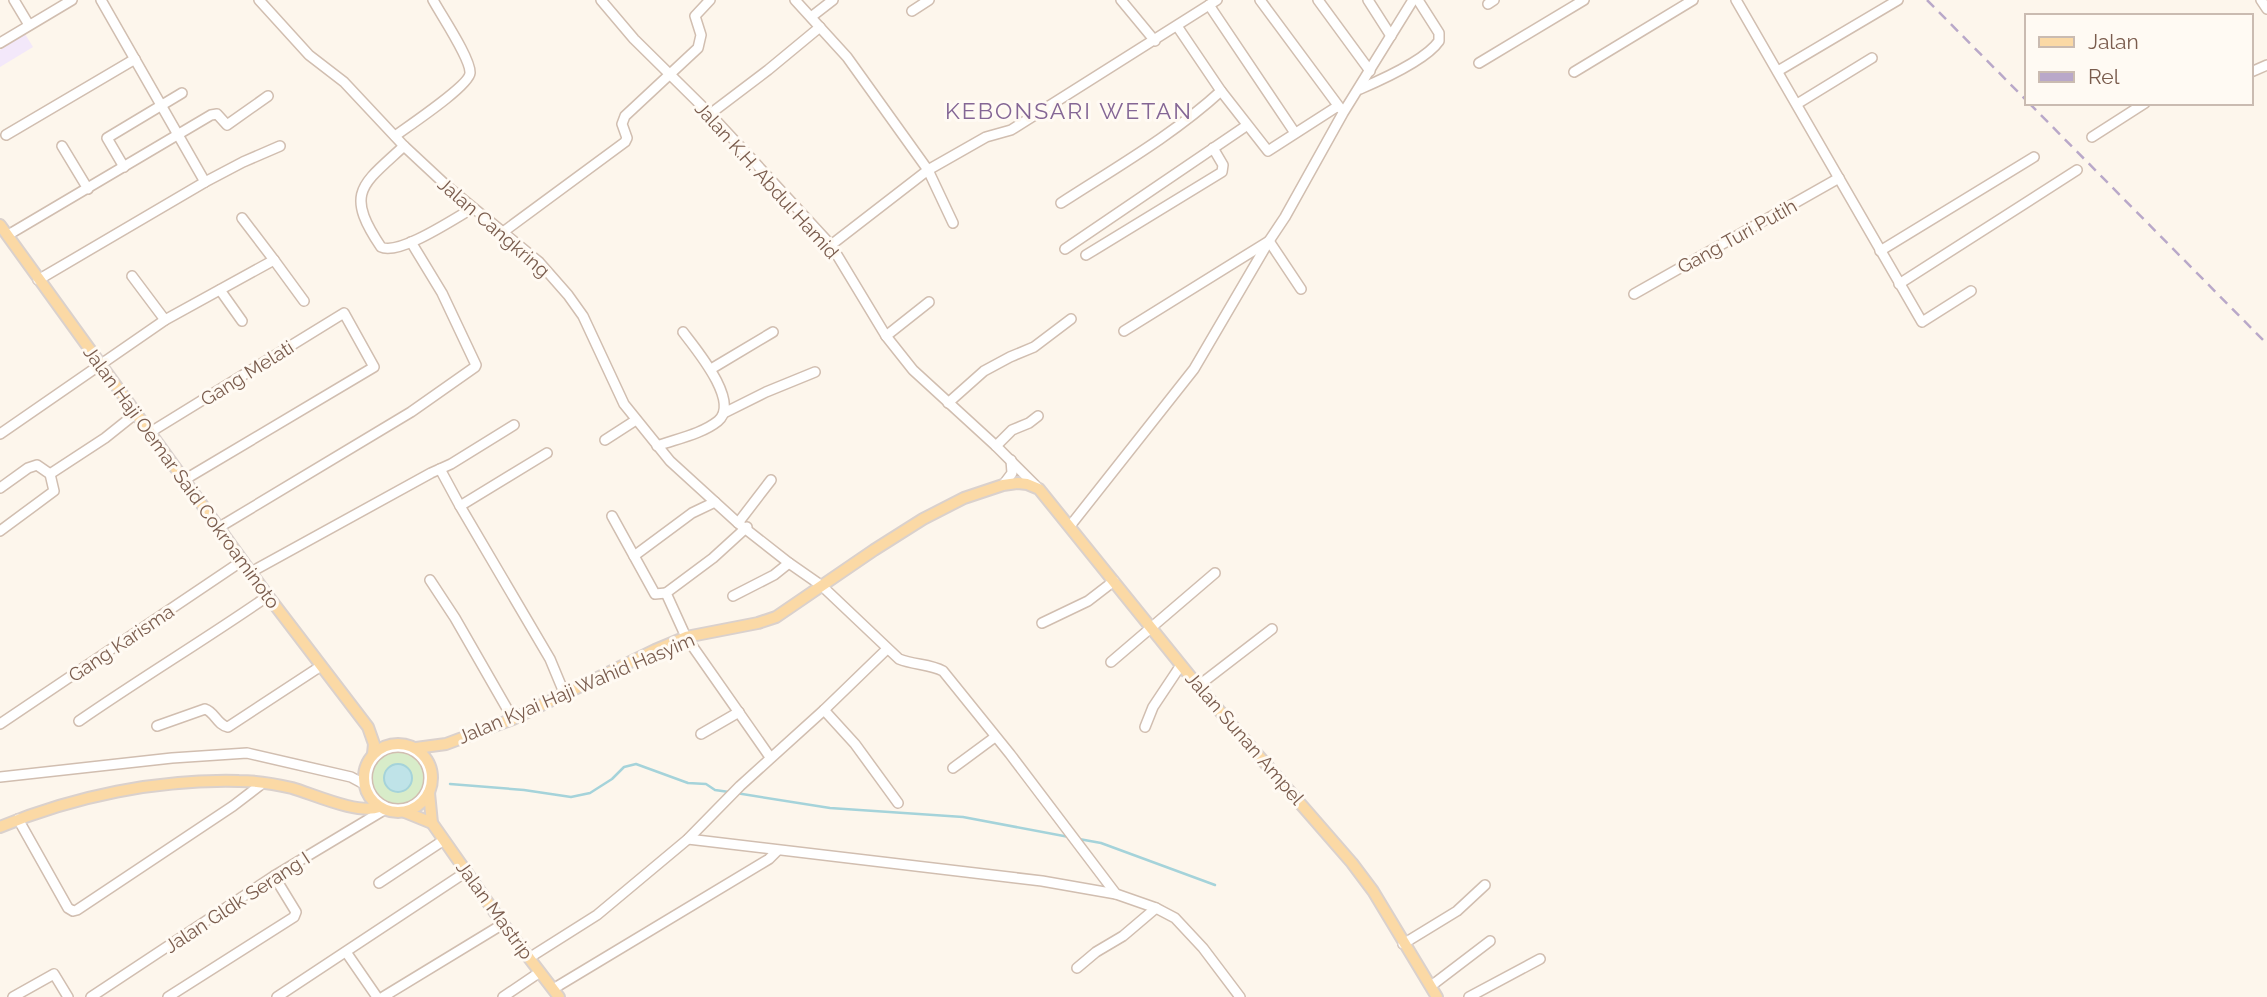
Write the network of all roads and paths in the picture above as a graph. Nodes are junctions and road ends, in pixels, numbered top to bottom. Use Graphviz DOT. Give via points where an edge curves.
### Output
graph roads {
  1 [pos="13,0"];
  2 [pos="72,0"];
  3 [pos="101,0"];
  4 [pos="259,0"];
  5 [pos="433,0"];
  6 [pos="601,0"];
  7 [pos="710,0"];
  8 [pos="795,0"];
  9 [pos="833,0"];
  10 [pos="929,0"];
  11 [pos="1121,0"];
  12 [pos="1260,0"];
  13 [pos="1318,0"];
  14 [pos="1368,0"];
  15 [pos="1415,0"];
  16 [pos="1584,0"];
  17 [pos="1693,0"];
  18 [pos="1736,0"];
  19 [pos="1898,0"];
  20 [pos="2261,0"];
  21 [pos="1213,2"];
  22 [pos="2267,9"];
  23 [pos="912,10"];
  24 [pos="811,17"];
  25 [pos="29,25"];
  26 [pos="1177,26"];
  27 [pos="820,27"];
  28 [pos="1391,36"];
  29 [pos="1155,41"];
  30 [pos="0,43"];
  31 [pos="1872,58"];
  32 [pos="135,59"];
  33 [pos="1479,63"];
  34 [pos="1370,71"];
  35 [pos="1778,71"];
  36 [pos="1574,72"];
  37 [pos="670,74"];
  38 [pos="1358,89"];
  39 [pos="1221,91"];
  40 [pos="182,93"];
  41 [pos="268,96"];
  42 [pos="1797,104"];
  43 [pos="2142,105"];
  44 [pos="161,106"];
  45 [pos="1341,109"];
  46 [pos="710,114"];
  47 [pos="1246,126"];
  48 [pos="1295,133"];
  49 [pos="6,135"];
  50 [pos="179,135"];
  51 [pos="395,136"];
  52 [pos="2092,137"];
  53 [pos="62,146"];
  54 [pos="280,146"];
  55 [pos="404,146"];
  56 [pos="1213,148"];
  57 [pos="2034,157"];
  58 [pos="124,167"];
  59 [pos="928,170"];
  60 [pos="2077,170"];
  61 [pos="1839,178"];
  62 [pos="205,182"];
  63 [pos="88,189"];
  64 [pos="1061,203"];
  65 [pos="473,208"];
  66 [pos="242,218"];
  67 [pos="953,223"];
  68 [pos="0,225"];
  69 [pos="503,232"];
  70 [pos="8,235"];
  71 [pos="1269,241"];
  72 [pos="411,243"];
  73 [pos="831,245"];
  74 [pos="1065,249"];
  75 [pos="1881,251"];
  76 [pos="1086,256"];
  77 [pos="274,260"];
  78 [pos="132,276"];
  79 [pos="38,280"];
  80 [pos="1899,284"];
  81 [pos="1301,289"];
  82 [pos="220,290"];
  83 [pos="1971,291"];
  84 [pos="1634,294"];
  85 [pos="304,301"];
  86 [pos="929,302"];
  87 [pos="1071,319"];
  88 [pos="165,320"];
  89 [pos="242,321"];
  90 [pos="1124,331"];
  91 [pos="683,332"];
  92 [pos="773,332"];
  93 [pos="886,336"];
  94 [pos="101,364"];
  95 [pos="711,369"];
  96 [pos="815,372"];
  97 [pos="948,403"];
  98 [pos="724,413"];
  99 [pos="135,414"];
  100 [pos="1038,416"];
  101 [pos="636,420"];
  102 [pos="514,425"];
  103 [pos="149,433"];
  104 [pos="0,434"];
  105 [pos="605,440"];
  106 [pos="657,446"];
  107 [pos="996,446"];
  108 [pos="547,453"];
  109 [pos="1011,460"];
  110 [pos="440,469"];
  111 [pos="50,474"];
  112 [pos="184,480"];
  113 [pos="771,480"];
  114 [pos="1003,485"];
  115 [pos="0,488"];
  116 [pos="1039,489"];
  117 [pos="715,502"];
  118 [pos="460,506"];
  119 [pos="612,516"];
  120 [pos="743,525"];
  121 [pos="1070,526"];
  122 [pos="218,528"];
  123 [pos="0,531"];
  124 [pos="634,556"];
  125 [pos="242,561"];
  126 [pos="789,563"];
  127 [pos="251,572"];
  128 [pos="1214,573"];
  129 [pos="430,580"];
  130 [pos="1114,581"];
  131 [pos="822,586"];
  132 [pos="666,593"];
  133 [pos="268,596"];
  134 [pos="733,596"];
  135 [pos="1042,623"];
  136 [pos="1151,628"];
  137 [pos="1272,629"];
  138 [pos="686,637"];
  139 [pos="887,649"];
  140 [pos="1111,662"];
  141 [pos="1181,665"];
  142 [pos="321,666"];
  143 [pos="1198,686"];
  144 [pos="565,695"];
  145 [pos="824,710"];
  146 [pos="739,712"];
  147 [pos="513,719"];
  148 [pos="79,721"];
  149 [pos="0,724"];
  150 [pos="157,726"];
  151 [pos="368,727"];
  152 [pos="1145,727"];
  153 [pos="701,734"];
  154 [pos="995,737"];
  155 [pos="446,744"];
  156 [pos="397,745"];
  157 [pos="416,748"];
  158 [pos="373,754"];
  159 [pos="770,757"];
  160 [pos="430,765"];
  161 [pos="954,768"];
  162 [pos="0,777"];
  163 [pos="263,783"];
  164 [pos="365,789"];
  165 [pos="429,793"];
  166 [pos="898,803"];
  167 [pos="349,806"];
  168 [pos="382,808"];
  169 [pos="405,812"];
  170 [pos="18,819"];
  171 [pos="432,823"];
  172 [pos="0,827"];
  173 [pos="688,839"];
  174 [pos="444,840"];
  175 [pos="777,851"];
  176 [pos="466,872"];
  177 [pos="274,876"];
  178 [pos="379,883"];
  179 [pos="1485,885"];
  180 [pos="1116,894"];
  181 [pos="1156,908"];
  182 [pos="503,924"];
  183 [pos="1490,941"];
  184 [pos="1403,944"];
  185 [pos="346,952"];
  186 [pos="529,958"];
  187 [pos="1540,959"];
  188 [pos="1077,968"];
  189 [pos="540,972"];
  190 [pos="1431,986"];
  191 [pos="556,993"];
  192 [pos="93,996"];
  193 [pos="13,997"];
  194 [pos="68,997"];
  195 [pos="168,997"];
  196 [pos="277,997"];
  197 [pos="377,997"];
  198 [pos="383,997"];
  199 [pos="503,997"];
  200 [pos="1240,997"];
  201 [pos="1437,997"];
  202 [pos="1469,997"];
  1 -- 25 [label="street"];
  2 -- 25 [label="street"];
  3 -- 32 [label="street"];
  4 -- 51 [label="street, Jalan Cangkring" via="309,55 344,82"];
  5 -- 51 [label="street" via="470,72 458,89"];
  6 -- 37 [label="street, Jalan K.H. Abdul Hamid"];
  7 -- 37 [label="street" via="695,16 700,44"];
  8 -- 24 [label="street"];
  9 -- 24 [label="street"];
  10 -- 23 [label="street"];
  11 -- 29 [label="street"];
  12 -- 45 [label="street"];
  13 -- 34 [label="street"];
  14 -- 28 [label="street"];
  15 -- 28 [label="street"];
  15 -- 38 [label="street" via="1439,33 1436,47"];
  16 -- 33 [label="street"];
  17 -- 36 [label="street"];
  18 -- 35 [label="street"];
  19 -- 35 [label="street"];
  20 -- 22 [label="street"];
  21 -- 26 [label="street"];
  21 -- 48 [label="street"];
  24 -- 27 [label="street"];
  25 -- 30 [label="street"];
  26 -- 29 [label="street"];
  26 -- 39 [label="street"];
  27 -- 46 [label="street"];
  27 -- 59 [label="street"];
  28 -- 34 [label="street"];
  29 -- 59 [label="street" via="1011,130 986,138"];
  31 -- 42 [label="street"];
  32 -- 44 [label="street"];
  32 -- 49 [label="street"];
  34 -- 38 [label="street"];
  35 -- 42 [label="street"];
  37 -- 46 [label="street, Jalan K.H. Abdul Hamid"];
  37 -- 69 [label="street" via="623,120 625,142"];
  38 -- 45 [label="street"];
  39 -- 47 [label="street"];
  39 -- 64 [label="street" via="1179,126"];
  40 -- 44 [label="street"];
  41 -- 50 [label="street" via="227,125 215,113"];
  42 -- 61 [label="street"];
  43 -- 52 [label="street"];
  44 -- 50 [label="street"];
  44 -- 58 [label="street" via="107,138"];
  45 -- 48 [label="street"];
  45 -- 71 [label="street"];
  46 -- 73 [label="street, Jalan K.H. Abdul Hamid"];
  47 -- 48 [label="street" via="1268,151"];
  47 -- 56 [label="street"];
  50 -- 58 [label="street"];
  50 -- 62 [label="street"];
  51 -- 55 [label="street, Jalan Cangkring"];
  53 -- 63 [label="street"];
  54 -- 62 [label="street"];
  55 -- 65 [label="street, Jalan Cangkring"];
  55 -- 72 [label="street" via="368,180 360,204 381,247 392,250"];
  56 -- 74 [label="street"];
  56 -- 76 [label="street" via="1222,172"];
  57 -- 75 [label="street"];
  58 -- 63 [label="street"];
  59 -- 67 [label="street"];
  59 -- 73 [label="street"];
  60 -- 80 [label="street"];
  61 -- 75 [label="street"];
  61 -- 84 [label="street, Gang Turi Putih"];
  62 -- 79 [label="street"];
  63 -- 70 [label="street"];
  65 -- 69 [label="street, Jalan Cangkring"];
  65 -- 72 [label="street"];
  66 -- 77 [label="street"];
  68 -- 70 [label="main road, Jalan Haji Oemar Said Cokroaminoto"];
  69 -- 101 [label="street, Jalan Cangkring" via="539,262 579,309"];
  70 -- 79 [label="main road, Jalan Haji Oemar Said Cokroaminoto"];
  71 -- 81 [label="street"];
  71 -- 90 [label="street"];
  71 -- 121 [label="street" via="1194,369"];
  72 -- 122 [label="street" via="442,293 475,367 411,412"];
  73 -- 93 [label="street, Jalan K.H. Abdul Hamid"];
  75 -- 80 [label="street"];
  77 -- 82 [label="street"];
  77 -- 85 [label="street"];
  78 -- 88 [label="street"];
  79 -- 94 [label="main road, Jalan Haji Oemar Said Cokroaminoto"];
  80 -- 83 [label="street" via="1922,322"];
  82 -- 88 [label="street"];
  82 -- 89 [label="street"];
  86 -- 93 [label="street"];
  87 -- 97 [label="street" via="1034,347 984,371"];
  88 -- 94 [label="street"];
  91 -- 95 [label="street"];
  92 -- 95 [label="street"];
  93 -- 97 [label="street, Jalan K.H. Abdul Hamid"];
  94 -- 99 [label="main road, Jalan Haji Oemar Said Cokroaminoto"];
  94 -- 104 [label="street"];
  95 -- 98 [label="street"];
  96 -- 98 [label="street"];
  97 -- 107 [label="street, Jalan K.H. Abdul Hamid"];
  98 -- 106 [label="street" via="707,428"];
  99 -- 103 [label="main road, Jalan Haji Oemar Said Cokroaminoto"];
  99 -- 111 [label="street"];
  100 -- 107 [label="street" via="1012,430"];
  101 -- 105 [label="street"];
  101 -- 106 [label="street, Jalan Cangkring"];
  102 -- 110 [label="street"];
  103 -- 112 [label="main road, Jalan Haji Oemar Said Cokroaminoto"];
  103 -- 112 [label="street, Gang Melati" via="344,313 374,367"];
  106 -- 117 [label="street, Jalan Cangkring"];
  107 -- 109 [label="street, Jalan K.H. Abdul Hamid"];
  108 -- 118 [label="street"];
  109 -- 114 [label="street" via="1012,473"];
  109 -- 116 [label="street, Jalan K.H. Abdul Hamid"];
  110 -- 118 [label="street"];
  110 -- 127 [label="street"];
  111 -- 115 [label="street" via="32,466"];
  111 -- 123 [label="street" via="53,493"];
  112 -- 122 [label="main road, Jalan Haji Oemar Said Cokroaminoto"];
  113 -- 120 [label="street"];
  114 -- 116 [label="main road" via="1027,484"];
  114 -- 131 [label="main road, Jalan Kyai Haji Wahid Hasyim" via="923,519"];
  116 -- 121 [label="main road, Jalan Sunan Ampel"];
  117 -- 120 [label="street, Jalan Cangkring"];
  117 -- 124 [label="street" via="692,513"];
  118 -- 144 [label="street" via="550,659"];
  119 -- 124 [label="street"];
  120 -- 126 [label="street, Jalan Cangkring"];
  120 -- 132 [label="street" via="712,558"];
  121 -- 130 [label="main road, Jalan Sunan Ampel"];
  122 -- 125 [label="main road, Jalan Haji Oemar Said Cokroaminoto"];
  124 -- 132 [label="street" via="655,594"];
  125 -- 127 [label="main road, Jalan Haji Oemar Said Cokroaminoto"];
  125 -- 149 [label="street, Gang Karisma"];
  126 -- 131 [label="street, Jalan Cangkring"];
  126 -- 134 [label="street"];
  127 -- 133 [label="main road, Jalan Haji Oemar Said Cokroaminoto"];
  128 -- 136 [label="street"];
  129 -- 147 [label="street"];
  130 -- 135 [label="street" via="1088,601"];
  130 -- 136 [label="main road, Jalan Sunan Ampel"];
  131 -- 138 [label="main road, Jalan Kyai Haji Wahid Hasyim" via="776,617"];
  131 -- 139 [label="street, Jalan Cangkring"];
  132 -- 138 [label="street"];
  133 -- 142 [label="main road, Jalan Haji Oemar Said Cokroaminoto"];
  133 -- 148 [label="street"];
  136 -- 140 [label="street"];
  136 -- 141 [label="main road, Jalan Sunan Ampel"];
  137 -- 143 [label="street"];
  138 -- 144 [label="main road, Jalan Kyai Haji Wahid Hasyim"];
  138 -- 146 [label="street"];
  139 -- 145 [label="street"];
  139 -- 154 [label="street, Jalan Cangkring" via="914,665 943,671"];
  141 -- 143 [label="main road, Jalan Sunan Ampel"];
  141 -- 152 [label="street" via="1151,709"];
  142 -- 150 [label="street" via="228,727 205,709"];
  142 -- 151 [label="main road, Jalan Haji Oemar Said Cokroaminoto"];
  143 -- 184 [label="main road, Jalan Sunan Ampel" via="1352,863"];
  144 -- 147 [label="main road, Jalan Kyai Haji Wahid Hasyim"];
  145 -- 159 [label="street"];
  145 -- 166 [label="street"];
  146 -- 153 [label="street"];
  146 -- 159 [label="street"];
  147 -- 155 [label="main road, Jalan Kyai Haji Wahid Hasyim"];
  151 -- 156 [label="main road"];
  151 -- 158 [label="main road"];
  154 -- 161 [label="street"];
  154 -- 180 [label="street, Jalan Cangkring"];
  155 -- 157 [label="main road, Jalan Kyai Haji Wahid Hasyim"];
  155 -- 160 [label="main road, Jalan Kyai Haji Wahid Hasyim"];
  156 -- 156 [label="street" via="372,761 367,780 381,804 400,809 424,795 429,774 419,755"];
  156 -- 157 [label="main road"];
  156 -- 158 [label="main road"];
  157 -- 160 [label="main road"];
  158 -- 164 [label="main road" via="364,773"];
  159 -- 173 [label="street"];
  160 -- 165 [label="main road, Jalan Mastrip"];
  162 -- 164 [label="street" via="247,753 351,777"];
  163 -- 167 [label="main road"];
  163 -- 170 [label="main road" via="155,786 73,801"];
  163 -- 170 [label="street" via="73,911"];
  164 -- 167 [label="main road"];
  164 -- 168 [label="main road"];
  165 -- 169 [label="main road"];
  165 -- 171 [label="main road, Jalan Mastrip"];
  167 -- 168 [label="main road"];
  168 -- 169 [label="main road"];
  168 -- 177 [label="street, Jalan Gldk Serang I"];
  169 -- 171 [label="main road"];
  170 -- 172 [label="main road"];
  171 -- 174 [label="main road, Jalan Mastrip"];
  173 -- 175 [label="street"];
  173 -- 186 [label="street" via="597,915"];
  174 -- 176 [label="main road, Jalan Mastrip"];
  174 -- 178 [label="street"];
  175 -- 180 [label="street" via="1042,881"];
  175 -- 191 [label="street"];
  176 -- 182 [label="main road, Jalan Mastrip"];
  176 -- 185 [label="street"];
  177 -- 192 [label="street, Jalan Gldk Serang I"];
  177 -- 195 [label="street" via="296,912 294,917"];
  179 -- 184 [label="street" via="1457,911"];
  180 -- 181 [label="street"];
  181 -- 188 [label="street"];
  181 -- 200 [label="street" via="1175,918 1194,938"];
  182 -- 186 [label="main road, Jalan Mastrip"];
  182 -- 198 [label="street"];
  183 -- 190 [label="street"];
  184 -- 190 [label="main road, Jalan Sunan Ampel"];
  185 -- 196 [label="street"];
  185 -- 197 [label="street"];
  186 -- 189 [label="main road, Jalan Mastrip"];
  187 -- 202 [label="street"];
  189 -- 191 [label="main road, Jalan Mastrip"];
  189 -- 199 [label="street"];
  190 -- 201 [label="main road, Jalan Sunan Ampel"];
  193 -- 194 [label="street" via="52,974"];
}
